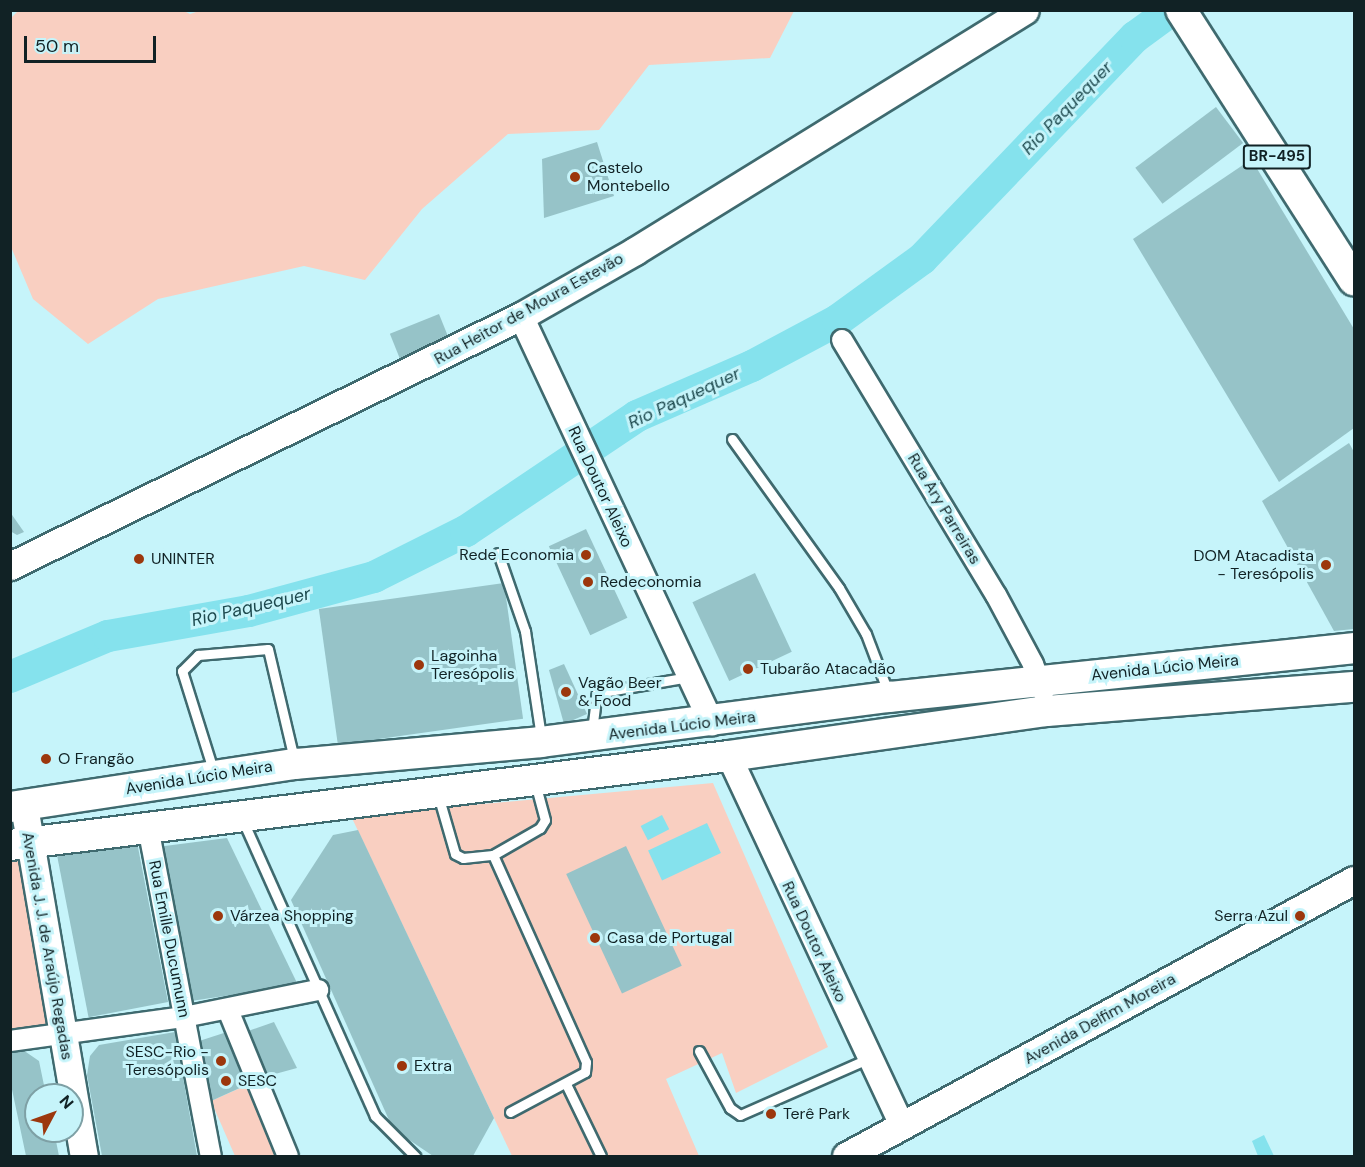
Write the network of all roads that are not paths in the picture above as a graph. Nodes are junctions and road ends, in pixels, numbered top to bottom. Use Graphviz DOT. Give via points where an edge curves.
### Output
graph roads {
  1 [pos="1025,10"];
  2 [pos="1189,23"];
  3 [pos="1354,280"];
  4 [pos="521,316"];
  5 [pos="842,340"];
  6 [pos="732,439"];
  7 [pos="498,553"];
  8 [pos="10,566"];
  9 [pos="1352,656"];
  10 [pos="689,677"];
  11 [pos="1040,682"];
  12 [pos="1354,687"];
  13 [pos="889,698"];
  14 [pos="1046,711"];
  15 [pos="712,723"];
  16 [pos="591,737"];
  17 [pos="541,742"];
  18 [pos="729,756"];
  19 [pos="295,764"];
  20 [pos="214,775"];
  21 [pos="534,781"];
  22 [pos="437,793"];
  23 [pos="17,807"];
  24 [pos="241,816"];
  25 [pos="148,827"];
  26 [pos="20,844"];
  27 [pos="493,855"];
  28 [pos="1354,880"];
  29 [pos="318,990"];
  30 [pos="228,1010"];
  31 [pos="184,1017"];
  32 [pos="62,1034"];
  33 [pos="10,1041"];
  34 [pos="699,1051"];
  35 [pos="870,1058"];
  36 [pos="566,1084"];
  37 [pos="510,1112"];
  38 [pos="902,1126"];
  39 [pos="84,1156"];
  40 [pos="211,1156"];
  41 [pos="288,1156"];
  42 [pos="415,1156"];
  43 [pos="601,1156"];
  44 [pos="846,1156"];
  1 -- 4 [label="main road, Rua Heitor de Moura Estevão"];
  2 -- 3 [label="main road, BR-495"];
  4 -- 8 [label="main road, Rua Heitor de Moura Estevão"];
  4 -- 10 [label="street, Rua Doutor Aleixo"];
  5 -- 11 [label="street, Rua Ary Parreiras" via="996,595"];
  6 -- 13 [label="lane" via="866,634"];
  7 -- 17 [label="lane" via="525,631"];
  9 -- 11 [label="main road, Avenida Lúcio Meira"];
  10 -- 15 [label="street, Rua Doutor Aleixo"];
  10 -- 16 [label="lane" via="597,693"];
  11 -- 13 [label="main road, Avenida Lúcio Meira"];
  11 -- 14 [label="street, Rua Ary Parreiras"];
  12 -- 14 [label="main road, Avenida Lúcio Meira"];
  13 -- 15 [label="main road, Avenida Lúcio Meira"];
  14 -- 18 [label="main road, Avenida Lúcio Meira"];
  15 -- 16 [label="main road, Avenida Lúcio Meira"];
  16 -- 17 [label="main road, Avenida Lúcio Meira"];
  17 -- 19 [label="main road, Avenida Lúcio Meira"];
  18 -- 21 [label="main road, Avenida Lúcio Meira"];
  18 -- 35 [label="street, Rua Doutor Aleixo"];
  19 -- 20 [label="main road, Avenida Lúcio Meira"];
  19 -- 20 [label="lane" via="268,649 198,655 182,671"];
  20 -- 23 [label="main road, Avenida Lúcio Meira"];
  21 -- 22 [label="main road, Avenida Lúcio Meira"];
  21 -- 27 [label="lane" via="545,820 540,828"];
  22 -- 24 [label="main road, Avenida Lúcio Meira"];
  22 -- 27 [label="lane" via="455,854 463,858"];
  23 -- 26 [label="main road, Avenida J. J. de Araújo Regadas"];
  24 -- 25 [label="main road, Avenida Lúcio Meira"];
  24 -- 29 [label="lane"];
  25 -- 26 [label="main road, Avenida Lúcio Meira"];
  25 -- 31 [label="street, Rua Emille Ducumunn"];
  26 -- 32 [label="main road, Avenida J. J. de Araújo Regadas"];
  27 -- 36 [label="lane" via="586,1062 585,1072"];
  28 -- 38 [label="main road, Avenida Delfim Moreira"];
  29 -- 30 [label="street"];
  29 -- 42 [label="lane" via="375,1116"];
  30 -- 31 [label="street"];
  30 -- 41 [label="street"];
  31 -- 32 [label="street"];
  31 -- 40 [label="street, Rua Emille Ducumunn"];
  32 -- 33 [label="street"];
  32 -- 39 [label="main road, Avenida J. J. de Araújo Regadas"];
  34 -- 35 [label="lane" via="730,1107 740,1115"];
  35 -- 38 [label="street, Rua Doutor Aleixo"];
  36 -- 37 [label="lane"];
  36 -- 43 [label="lane"];
  38 -- 44 [label="main road, Avenida Delfim Moreira"];
}
